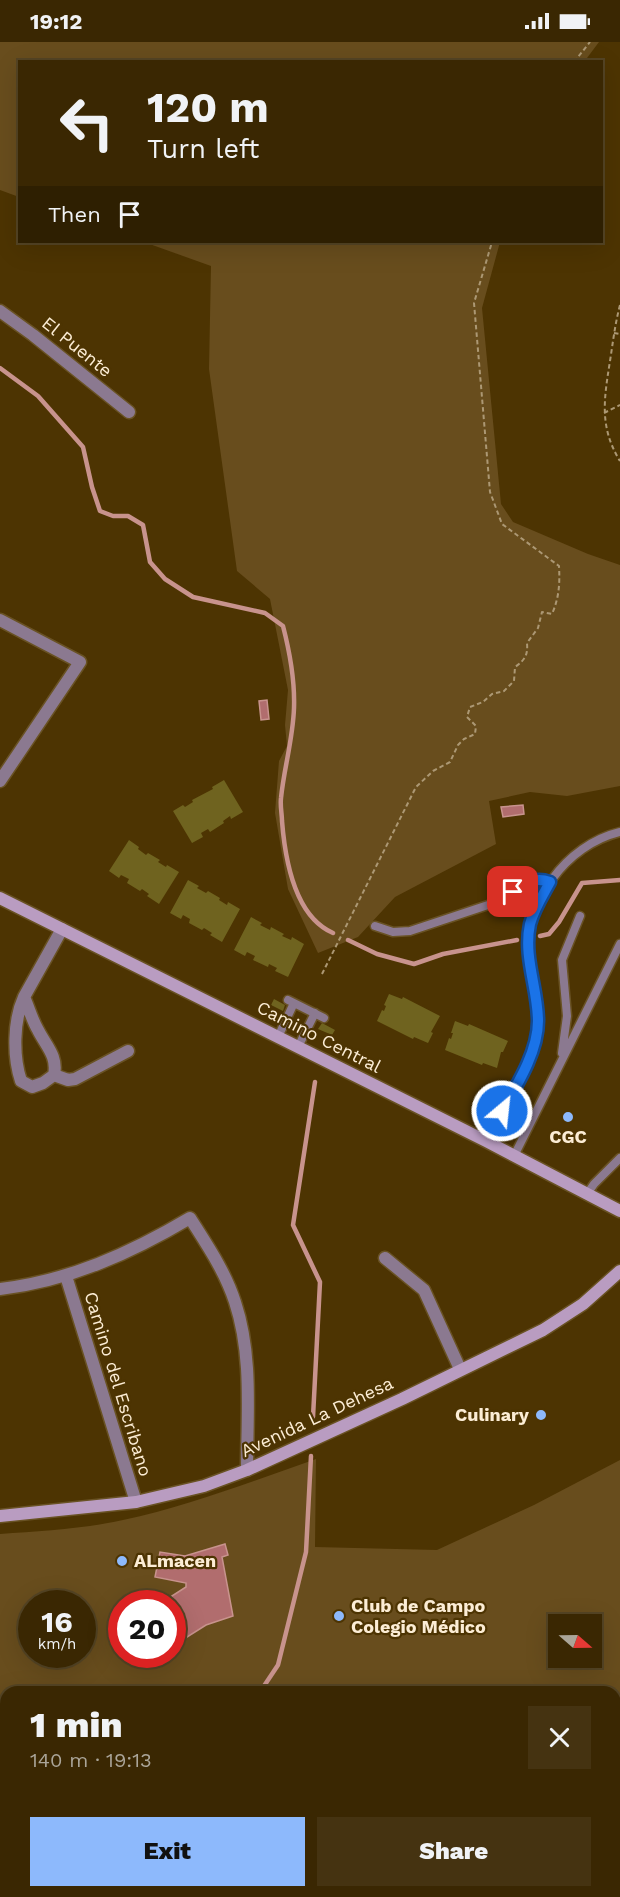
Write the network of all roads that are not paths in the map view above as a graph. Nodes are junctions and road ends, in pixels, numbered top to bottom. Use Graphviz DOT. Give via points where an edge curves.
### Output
graph roads {
  1 [pos="0,311"];
  2 [pos="129,412"];
  3 [pos="0,620"];
  4 [pos="0,781"];
  5 [pos="620,832"];
  6 [pos="550,882"];
  7 [pos="0,898"];
  8 [pos="580,916"];
  9 [pos="375,926"];
  10 [pos="62,929"];
  11 [pos="620,944"];
  12 [pos="24,998"];
  13 [pos="315,1013"];
  14 [pos="324,1018"];
  15 [pos="278,1037"];
  16 [pos="298,1047"];
  17 [pos="128,1051"];
  18 [pos="561,1059"];
  19 [pos="54,1075"];
  20 [pos="486,1141"];
  21 [pos="514,1156"];
  22 [pos="620,1158"];
  23 [pos="587,1194"];
  24 [pos="620,1211"];
  25 [pos="385,1258"];
  26 [pos="620,1271"];
  27 [pos="66,1275"];
  28 [pos="0,1289"];
  29 [pos="460,1369"];
  30 [pos="247,1470"];
  31 [pos="136,1502"];
  32 [pos="0,1516"];
  1 -- 2 [label="street, El Puente"];
  3 -- 4 [label="street" via="80,662"];
  5 -- 6 [label="lane" via="603,836 584,849"];
  6 -- 9 [label="lane" via="535,879 496,902 410,931 393,932"];
  6 -- 20 [label="lane" via="536,907 529,939 538,1022 534,1043"];
  7 -- 10 [label="main road, Camino Central"];
  8 -- 18 [label="lane" via="562,960 567,1016"];
  10 -- 12 [label="street"];
  10 -- 15 [label="main road, Camino Central"];
  11 -- 18 [label="lane"];
  12 -- 19 [label="street" via="52,1054"];
  12 -- 19 [label="street" via="15,1046 21,1081 32,1086"];
  13 -- 14 [label="lane"];
  13 -- 15 [label="lane" via="291,1001"];
  13 -- 16 [label="lane"];
  15 -- 16 [label="main road, Camino Central"];
  16 -- 20 [label="main road, Camino Central"];
  17 -- 19 [label="street" via="75,1079"];
  18 -- 21 [label="lane"];
  20 -- 21 [label="main road, Camino Central"];
  21 -- 23 [label="main road, Camino Central"];
  22 -- 23 [label="lane"];
  23 -- 24 [label="main road, Camino Central"];
  25 -- 29 [label="street" via="424,1290"];
  26 -- 29 [label="main road, Avenida La Dehesa" via="563,1318"];
  27 -- 28 [label="street"];
  27 -- 30 [label="street" via="138,1247 190,1218 223,1272 241,1320 247,1364"];
  27 -- 31 [label="street, Camino del Escribano"];
  29 -- 30 [label="main road, Avenida La Dehesa"];
  30 -- 31 [label="main road, Avenida La Dehesa" via="204,1486"];
  31 -- 32 [label="main road, Avenida La Dehesa"];
}
